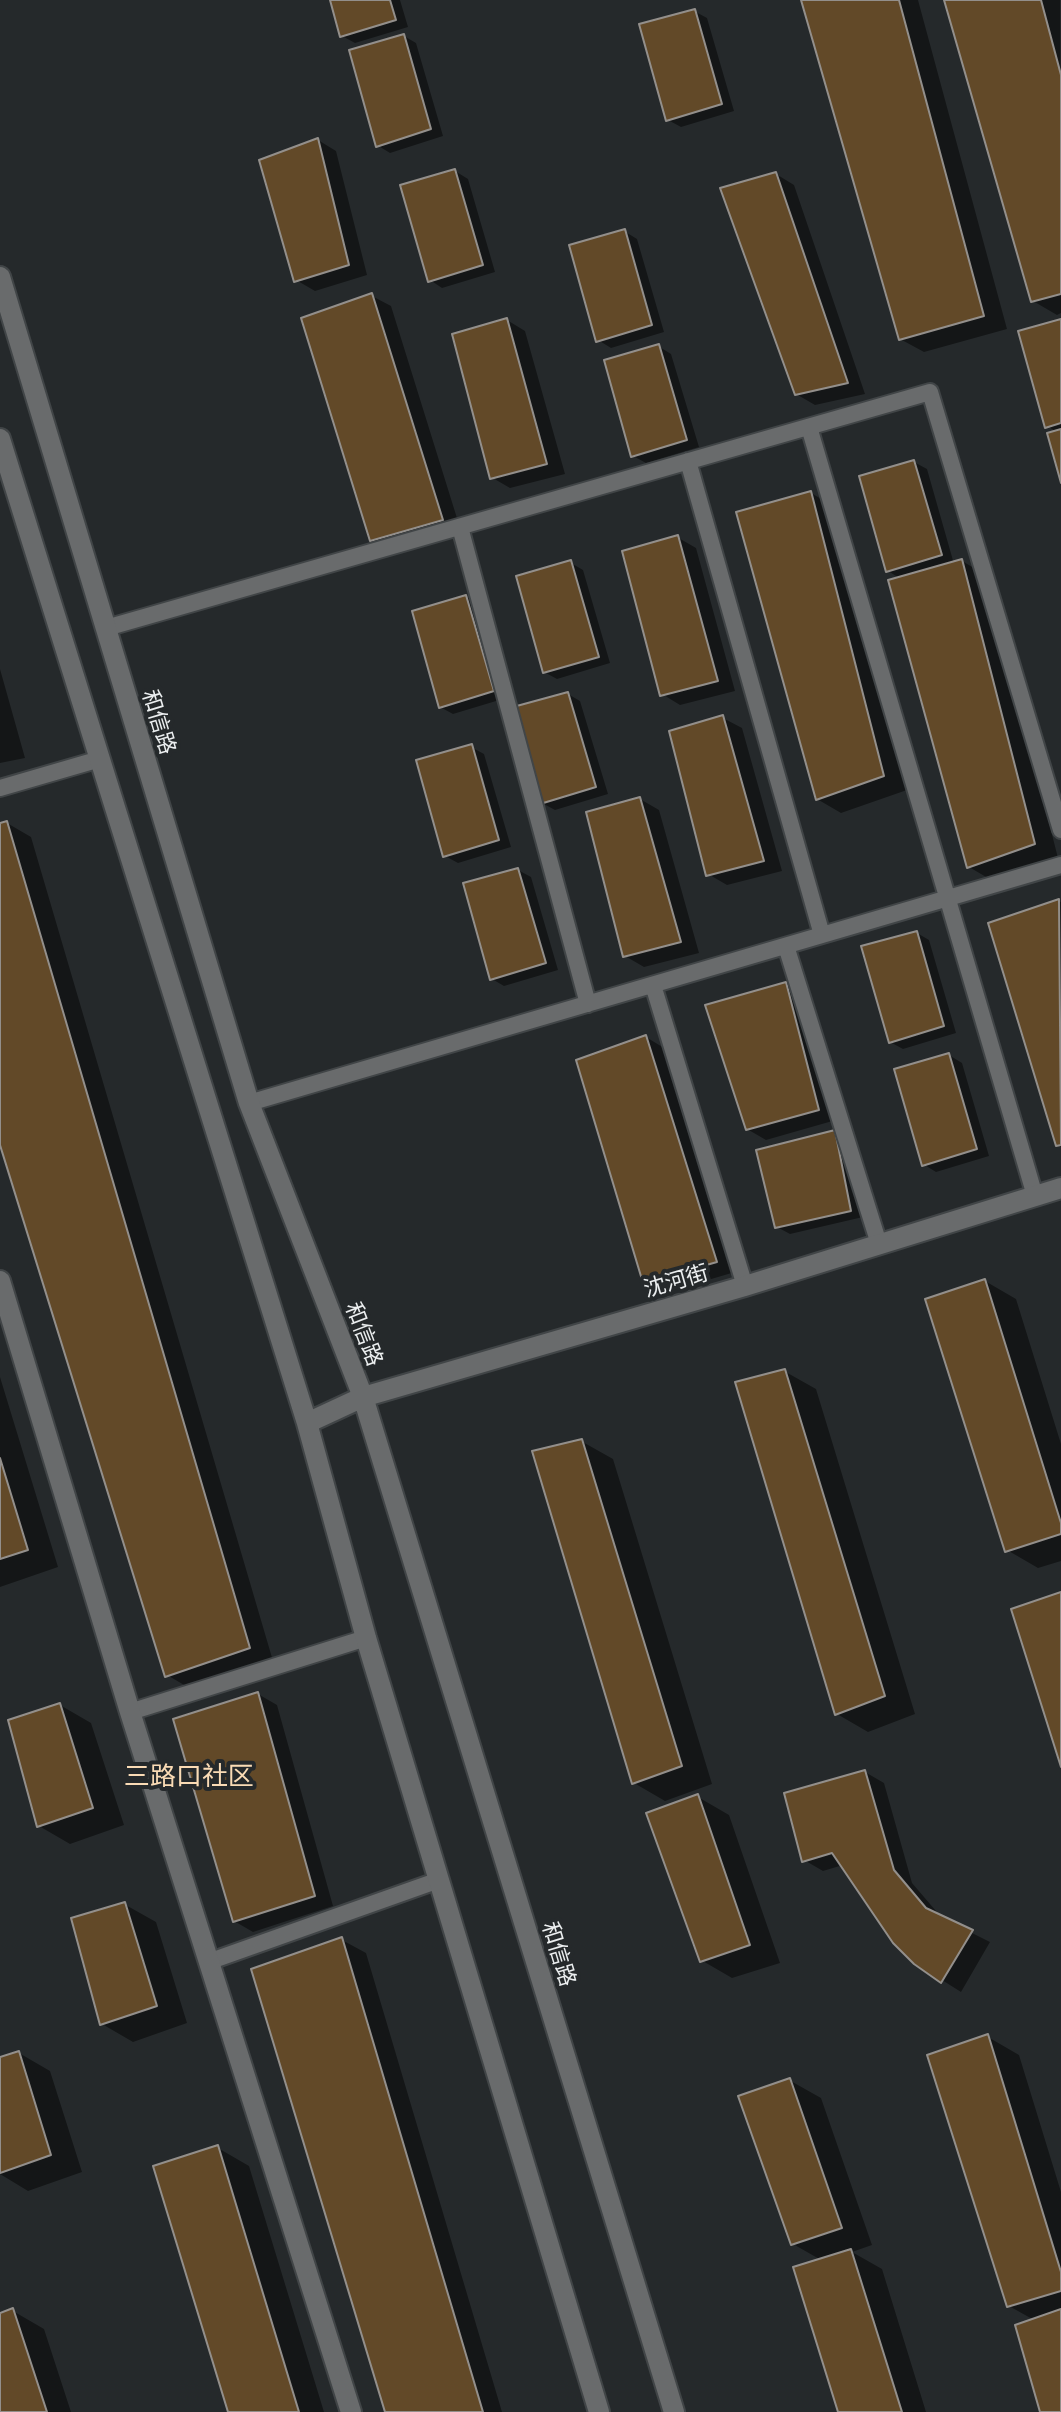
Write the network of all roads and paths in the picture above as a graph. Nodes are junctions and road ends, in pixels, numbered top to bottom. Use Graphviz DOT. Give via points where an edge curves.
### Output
graph roads {
  1 [pos="0,277"];
  2 [pos="809,427"];
  3 [pos="0,439"];
  4 [pos="688,461"];
  5 [pos="460,527"];
  6 [pos="106,628"];
  7 [pos="100,759"];
  8 [pos="0,788"];
  9 [pos="1061,830"];
  10 [pos="1061,865"];
  11 [pos="948,899"];
  12 [pos="822,935"];
  13 [pos="786,946"];
  14 [pos="653,985"];
  15 [pos="588,1004"];
  16 [pos="249,1103"];
  17 [pos="1061,1188"];
  18 [pos="1035,1196"];
  19 [pos="879,1244"];
  20 [pos="0,1281"];
  21 [pos="745,1286"];
  22 [pos="363,1397"];
  23 [pos="307,1423"];
  24 [pos="366,1638"];
  25 [pos="130,1712"];
  26 [pos="439,1880"];
  27 [pos="208,1962"];
  28 [pos="351,2412"];
  29 [pos="599,2412"];
  30 [pos="674,2412"];
  1 -- 6 [label="street, 和信路"];
  2 -- 4 [label="lane"];
  2 -- 9 [label="lane" via="930,392"];
  2 -- 11 [label="lane"];
  3 -- 7 [label="street"];
  4 -- 5 [label="lane"];
  4 -- 12 [label="lane"];
  5 -- 6 [label="lane"];
  5 -- 15 [label="lane"];
  6 -- 16 [label="street, 和信路"];
  7 -- 8 [label="lane"];
  7 -- 23 [label="street"];
  10 -- 11 [label="lane"];
  11 -- 12 [label="lane"];
  11 -- 18 [label="lane"];
  12 -- 13 [label="lane"];
  13 -- 14 [label="lane"];
  13 -- 19 [label="lane"];
  14 -- 15 [label="lane"];
  14 -- 21 [label="lane"];
  15 -- 16 [label="lane"];
  16 -- 22 [label="street, 和信路"];
  17 -- 18 [label="street, 沈河街"];
  18 -- 19 [label="street, 沈河街"];
  19 -- 21 [label="street, 沈河街"];
  20 -- 25 [label="street"];
  21 -- 22 [label="street, 沈河街"];
  22 -- 23 [label="street, 沈河街"];
  22 -- 30 [label="street, 和信路"];
  23 -- 24 [label="street"];
  24 -- 25 [label="lane"];
  24 -- 26 [label="street"];
  25 -- 27 [label="street"];
  26 -- 27 [label="lane"];
  26 -- 29 [label="street"];
  27 -- 28 [label="street"];
}
